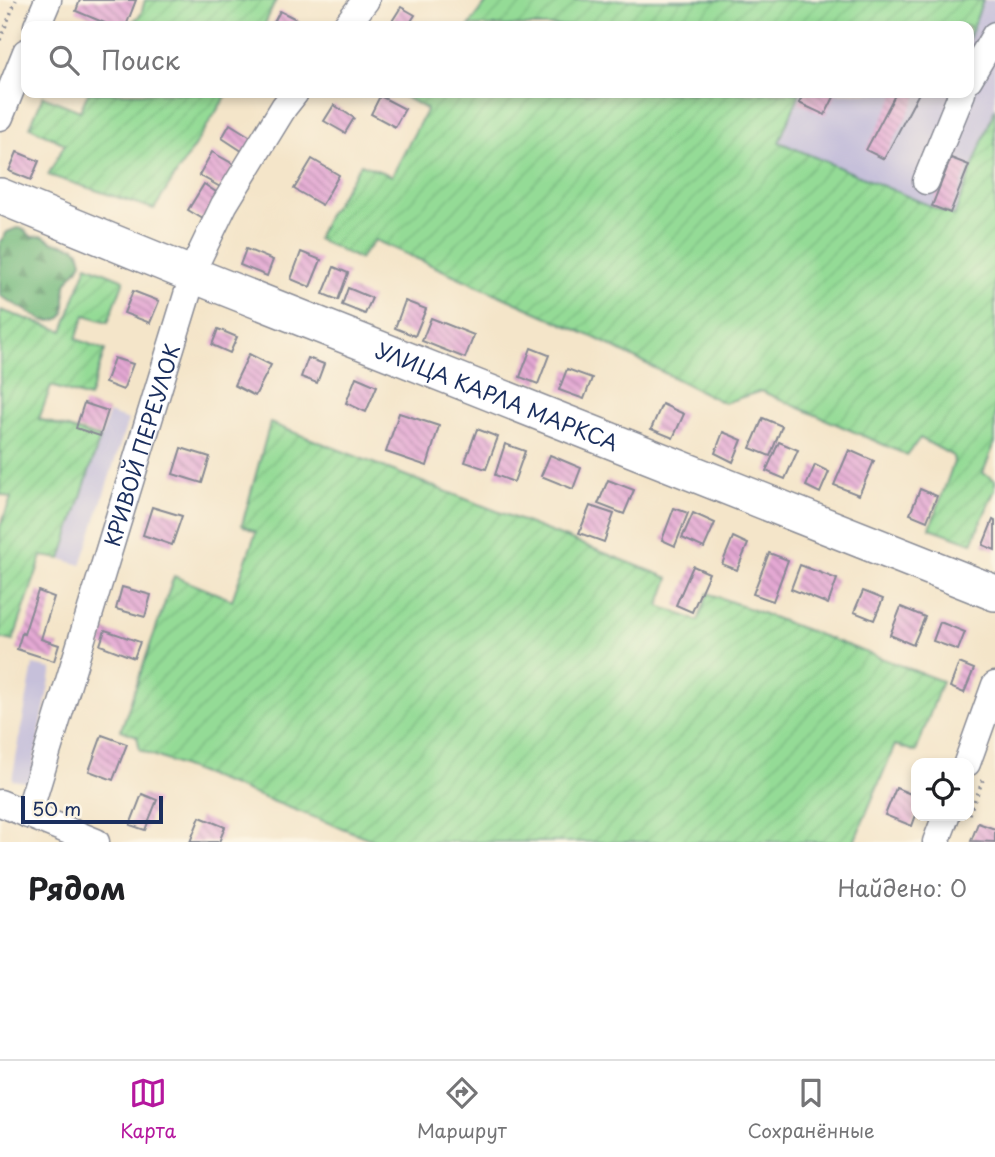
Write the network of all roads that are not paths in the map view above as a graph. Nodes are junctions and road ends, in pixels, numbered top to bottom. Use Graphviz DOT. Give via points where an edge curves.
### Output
graph roads {
  1 [pos="48,0"];
  2 [pos="366,0"];
  3 [pos="39,21"];
  4 [pos="350,21"];
  5 [pos="995,34"];
  6 [pos="21,64"];
  7 [pos="974,70"];
  8 [pos="291,98"];
  9 [pos="960,98"];
  10 [pos="0,117"];
  11 [pos="926,181"];
  12 [pos="0,196"];
  13 [pos="192,275"];
  14 [pos="995,593"];
  15 [pos="995,685"];
  16 [pos="975,771"];
  17 [pos="0,803"];
  18 [pos="28,814"];
  19 [pos="944,821"];
  20 [pos="96,842"];
  21 [pos="936,842"];
  1 -- 3 [label="street"];
  2 -- 4 [label="street"];
  5 -- 7 [label="street"];
  6 -- 10 [label="street"];
  8 -- 13 [label="street, КРИВОЙ ПЕРЕУЛОК" via="224,205"];
  9 -- 11 [label="street"];
  12 -- 13 [label="main road, УЛИЦА КАРЛА МАРКСА"];
  13 -- 14 [label="main road, УЛИЦА КАРЛА МАРКСА"];
  13 -- 18 [label="street, КРИВОЙ ПЕРЕУЛОК"];
  15 -- 16 [label="street"];
  17 -- 18 [label="street"];
  18 -- 20 [label="street"];
  19 -- 21 [label="street"];
}
